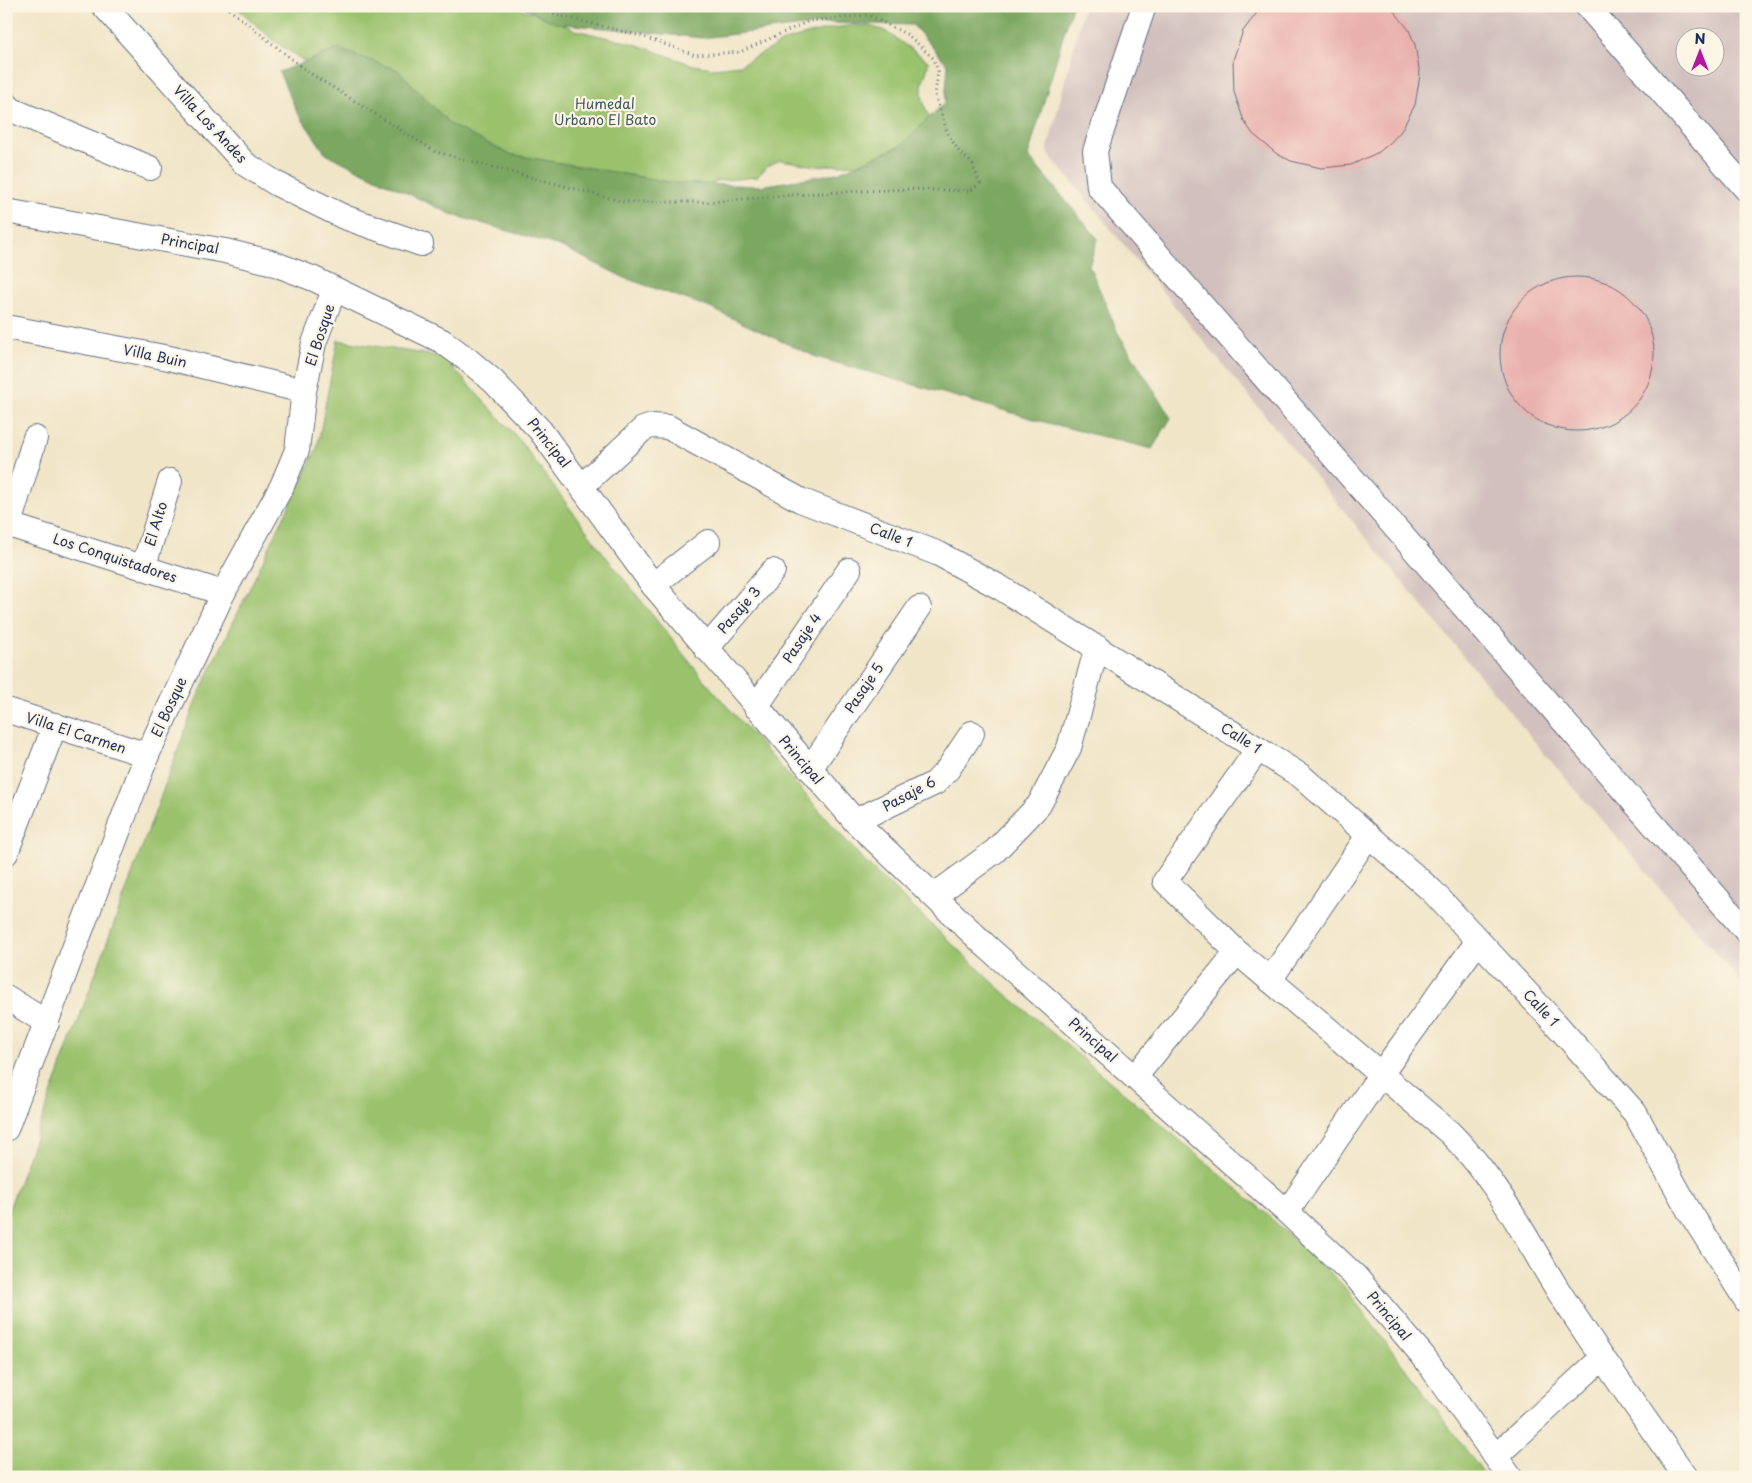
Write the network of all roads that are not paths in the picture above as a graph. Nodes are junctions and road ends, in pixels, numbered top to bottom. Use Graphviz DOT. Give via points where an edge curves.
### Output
graph roads {
  1 [pos="104,6"];
  2 [pos="1144,6"];
  3 [pos="1587,6"];
  4 [pos="8,111"];
  5 [pos="150,168"];
  6 [pos="1746,189"];
  7 [pos="6,211"];
  8 [pos="421,244"];
  9 [pos="334,290"];
  10 [pos="6,326"];
  11 [pos="304,391"];
  12 [pos="36,438"];
  13 [pos="170,481"];
  14 [pos="582,486"];
  15 [pos="8,524"];
  16 [pos="708,542"];
  17 [pos="143,568"];
  18 [pos="849,570"];
  19 [pos="773,571"];
  20 [pos="653,585"];
  21 [pos="223,593"];
  22 [pos="919,608"];
  23 [pos="1097,647"];
  24 [pos="706,649"];
  25 [pos="756,707"];
  26 [pos="6,710"];
  27 [pos="55,725"];
  28 [pos="972,733"];
  29 [pos="1258,749"];
  30 [pos="147,755"];
  31 [pos="810,769"];
  32 [pos="855,821"];
  33 [pos="1368,836"];
  34 [pos="6,853"];
  35 [pos="934,896"];
  36 [pos="1746,931"];
  37 [pos="1478,941"];
  38 [pos="1237,952"];
  39 [pos="1270,980"];
  40 [pos="6,997"];
  41 [pos="47,1023"];
  42 [pos="1381,1074"];
  43 [pos="1135,1077"];
  44 [pos="6,1129"];
  45 [pos="1288,1212"];
  46 [pos="1746,1300"];
  47 [pos="1602,1359"];
  48 [pos="1496,1456"];
  49 [pos="1510,1477"];
  50 [pos="1686,1477"];
  1 -- 8 [label="street, Villa Los Andes" via="246,164 344,218"];
  2 -- 36 [label="street" via="1095,151 1099,187"];
  3 -- 6 [label="street"];
  4 -- 5 [label="street"];
  7 -- 9 [label="street, Principal" via="248,256 292,270"];
  9 -- 11 [label="street, El Bosque" via="314,343"];
  9 -- 14 [label="street, Principal" via="442,341 468,360 540,430"];
  10 -- 11 [label="street, Villa Buin" via="169,358"];
  11 -- 21 [label="street, El Bosque" via="298,450 282,486"];
  12 -- 15 [label="street"];
  13 -- 17 [label="street, El Alto"];
  14 -- 20 [label="street, Principal"];
  14 -- 23 [label="street, Calle 1" via="643,429 668,427 800,500 939,554"];
  15 -- 17 [label="street, Los Conquistadores"];
  16 -- 20 [label="street"];
  17 -- 21 [label="street, Los Conquistadores"];
  18 -- 25 [label="street, Pasaje 4"];
  19 -- 24 [label="street, Pasaje 3"];
  20 -- 24 [label="street, Principal"];
  21 -- 30 [label="street, El Bosque"];
  22 -- 31 [label="street, Pasaje 5"];
  23 -- 29 [label="street, Calle 1"];
  23 -- 35 [label="street" via="1069,748 1039,805 995,852"];
  24 -- 25 [label="street, Principal"];
  25 -- 31 [label="street, Principal"];
  26 -- 27 [label="street, Villa El Carmen"];
  27 -- 30 [label="street, Villa El Carmen"];
  27 -- 34 [label="street"];
  28 -- 32 [label="street, Pasaje 6" via="948,769 934,783"];
  29 -- 33 [label="street, Calle 1" via="1301,776"];
  29 -- 38 [label="street" via="1164,881"];
  30 -- 41 [label="street, El Bosque"];
  31 -- 32 [label="street, Principal"];
  32 -- 35 [label="street, Principal"];
  33 -- 37 [label="street, Calle 1" via="1432,891"];
  33 -- 39 [label="street"];
  35 -- 43 [label="street, Principal"];
  37 -- 42 [label="street"];
  37 -- 46 [label="street, Calle 1" via="1635,1114 1688,1210"];
  38 -- 39 [label="street"];
  38 -- 43 [label="street"];
  39 -- 42 [label="street"];
  40 -- 41 [label="street"];
  41 -- 44 [label="street, El Bosque"];
  42 -- 45 [label="street"];
  42 -- 47 [label="street" via="1450,1133 1488,1175"];
  43 -- 45 [label="street, Principal"];
  45 -- 48 [label="street, Principal" via="1356,1277 1424,1357"];
  47 -- 48 [label="street"];
  47 -- 50 [label="street"];
  48 -- 49 [label="street, Principal"];
}
